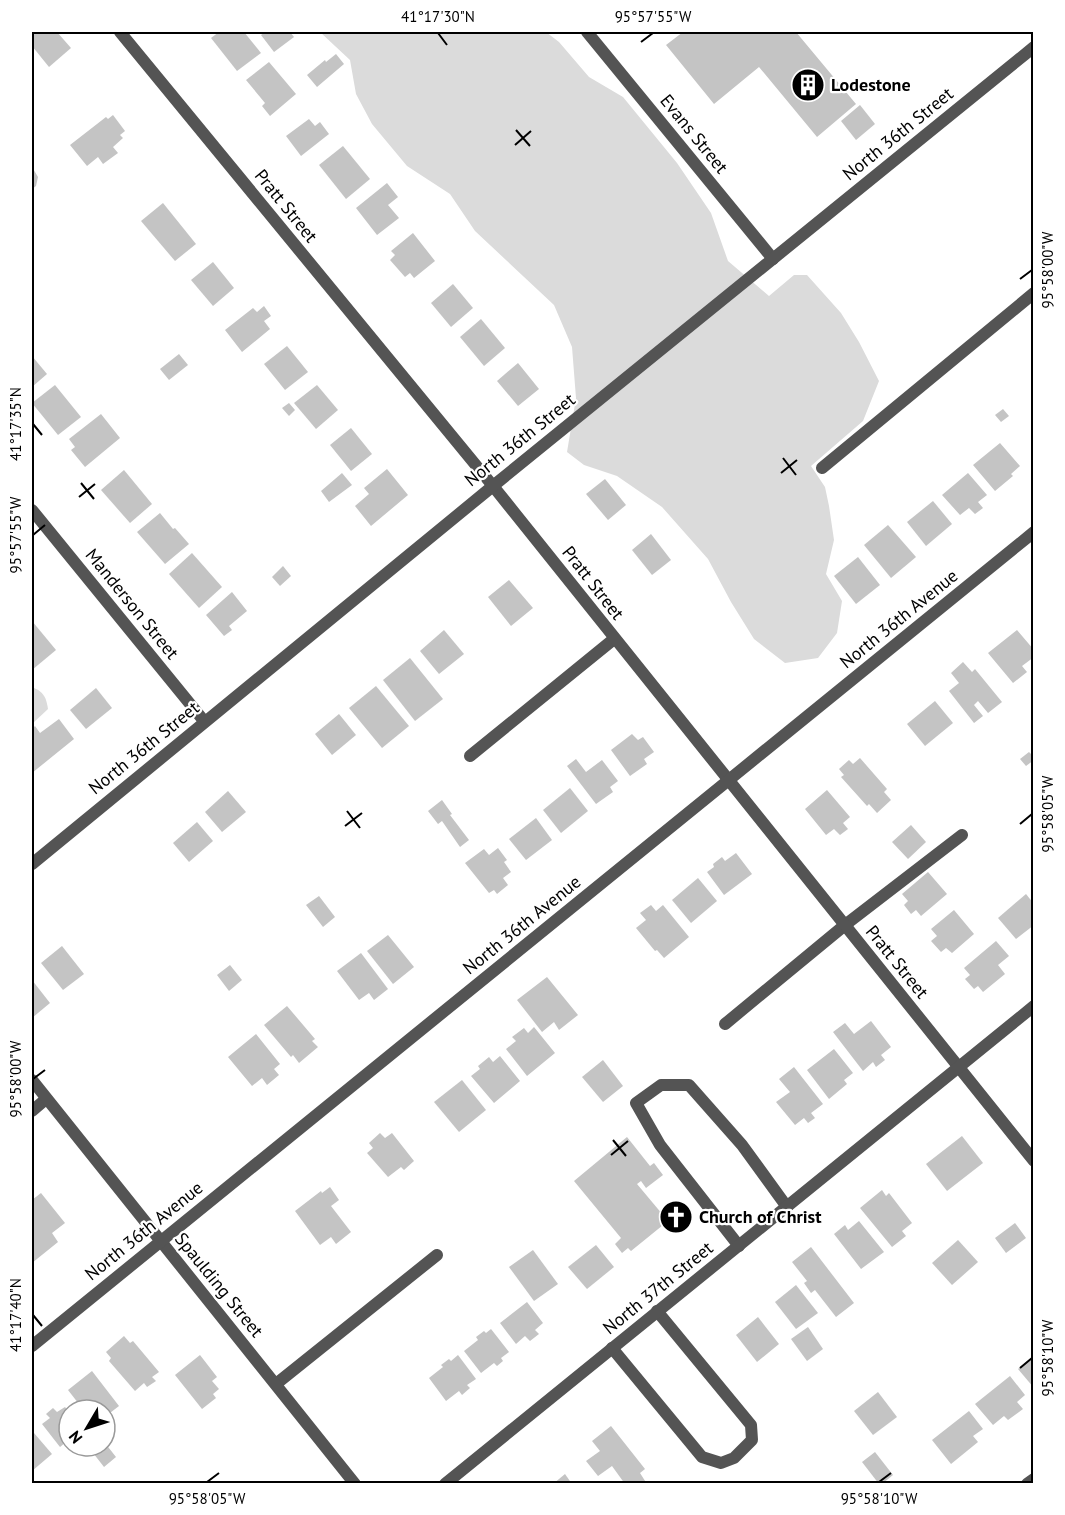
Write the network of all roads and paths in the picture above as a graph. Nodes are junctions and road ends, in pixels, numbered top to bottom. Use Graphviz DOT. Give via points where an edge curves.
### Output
graph roads {
  1 [pos="120,32"];
  2 [pos="587,32"];
  3 [pos="1034,47"];
  4 [pos="773,259"];
  5 [pos="1034,293"];
  6 [pos="822,468"];
  7 [pos="493,486"];
  8 [pos="32,510"];
  9 [pos="1034,532"];
  10 [pos="614,639"];
  11 [pos="204,722"];
  12 [pos="470,756"];
  13 [pos="729,780"];
  14 [pos="962,835"];
  15 [pos="32,864"];
  16 [pos="845,925"];
  17 [pos="1034,1006"];
  18 [pos="725,1024"];
  19 [pos="959,1068"];
  20 [pos="32,1080"];
  21 [pos="46,1099"];
  22 [pos="32,1111"];
  23 [pos="1034,1161"];
  24 [pos="787,1206"];
  25 [pos="160,1241"];
  26 [pos="739,1246"];
  27 [pos="437,1255"];
  28 [pos="657,1311"];
  29 [pos="32,1346"];
  30 [pos="612,1348"];
  31 [pos="276,1384"];
  32 [pos="1034,1479"];
  33 [pos="355,1484"];
  34 [pos="445,1484"];
  35 [pos="1028,1484"];
  1 -- 7 [label="street, Pratt Street"];
  2 -- 4 [label="street, Evans Street"];
  3 -- 4 [label="street, North 36th Street"];
  4 -- 7 [label="street, North 36th Street"];
  5 -- 6 [label="street"];
  7 -- 10 [label="street, Pratt Street"];
  7 -- 11 [label="street, North 36th Street"];
  8 -- 11 [label="street, Manderson Street"];
  9 -- 13 [label="street, North 36th Avenue"];
  10 -- 12 [label="street"];
  10 -- 13 [label="street, Pratt Street"];
  11 -- 15 [label="street, North 36th Street"];
  13 -- 16 [label="street, Pratt Street"];
  13 -- 25 [label="street, North 36th Avenue"];
  14 -- 16 [label="street"];
  16 -- 18 [label="street"];
  16 -- 19 [label="street, Pratt Street"];
  17 -- 19 [label="street, North 37th Street"];
  19 -- 23 [label="street, Pratt Street"];
  19 -- 24 [label="street, North 37th Street"];
  20 -- 21 [label="street, Spaulding Street"];
  21 -- 22 [label="street"];
  21 -- 25 [label="street, Spaulding Street"];
  24 -- 26 [label="street, North 37th Street"];
  24 -- 26 [label="street" via="742,1145 689,1085 662,1085 636,1104 660,1145"];
  25 -- 29 [label="street, North 36th Avenue"];
  25 -- 31 [label="street, Spaulding Street"];
  26 -- 28 [label="street, North 37th Street"];
  27 -- 31 [label="street"];
  28 -- 30 [label="street, North 37th Street"];
  28 -- 30 [label="street" via="751,1425 752,1440 734,1458 721,1463 702,1457"];
  30 -- 34 [label="street, North 37th Street"];
  31 -- 33 [label="street, Spaulding Street"];
  32 -- 35 [label="street"];
}
